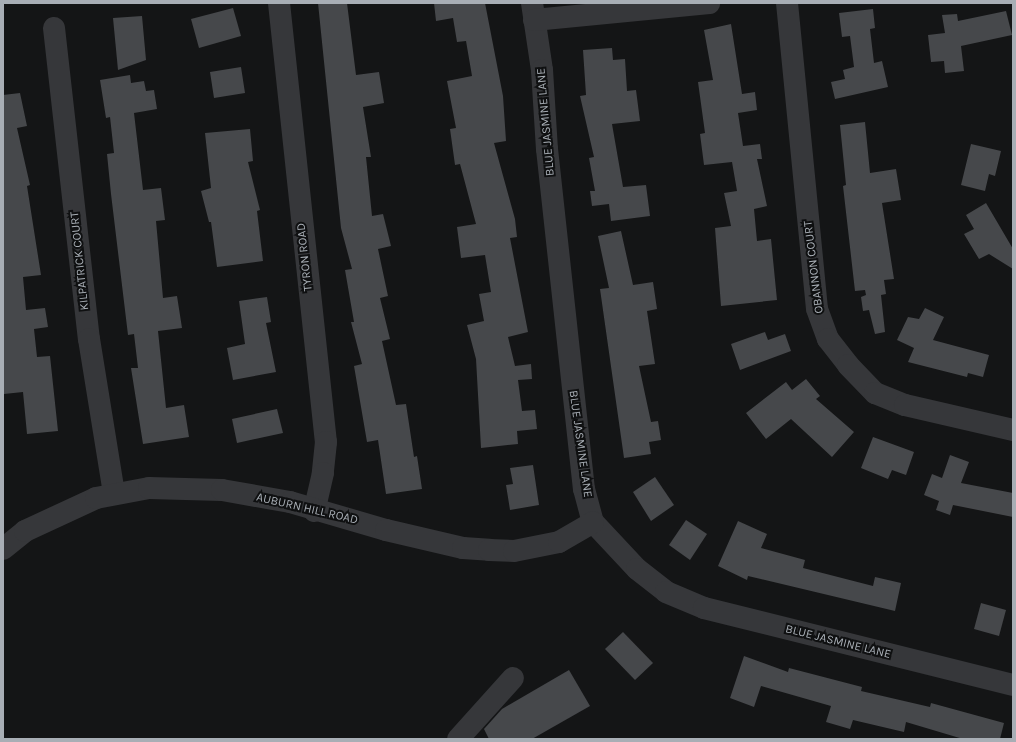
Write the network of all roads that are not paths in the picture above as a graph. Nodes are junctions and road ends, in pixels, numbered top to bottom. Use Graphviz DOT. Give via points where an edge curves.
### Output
graph roads {
  1 [pos="279,3"];
  2 [pos="709,3"];
  3 [pos="787,3"];
  4 [pos="533,11"];
  5 [pos="54,28"];
  6 [pos="1013,430"];
  7 [pos="114,493"];
  8 [pos="314,511"];
  9 [pos="593,522"];
  10 [pos="3,549"];
  11 [pos="513,678"];
  12 [pos="1013,685"];
  13 [pos="458,739"];
  1 -- 8 [label="street, TYRON ROAD" via="326,442 323,473"];
  2 -- 4 [label="street"];
  3 -- 6 [label="street, OBANNON COURT" via="817,309 828,339 875,393 905,405"];
  4 -- 9 [label="street, BLUE JASMINE LANE" via="542,70 547,149 583,482"];
  5 -- 7 [label="street, KILPATRICK COURT" via="89,339"];
  7 -- 8 [label="street, AUBURN HILL ROAD" via="149,488 222,490 290,502"];
  7 -- 10 [label="street, AUBURN HILL ROAD" via="96,498 25,531"];
  8 -- 9 [label="street, AUBURN HILL ROAD" via="463,548 489,550 514,550 559,542"];
  9 -- 12 [label="street, BLUE JASMINE LANE" via="637,569 666,592 704,608"];
  11 -- 13 [label="street"];
}
